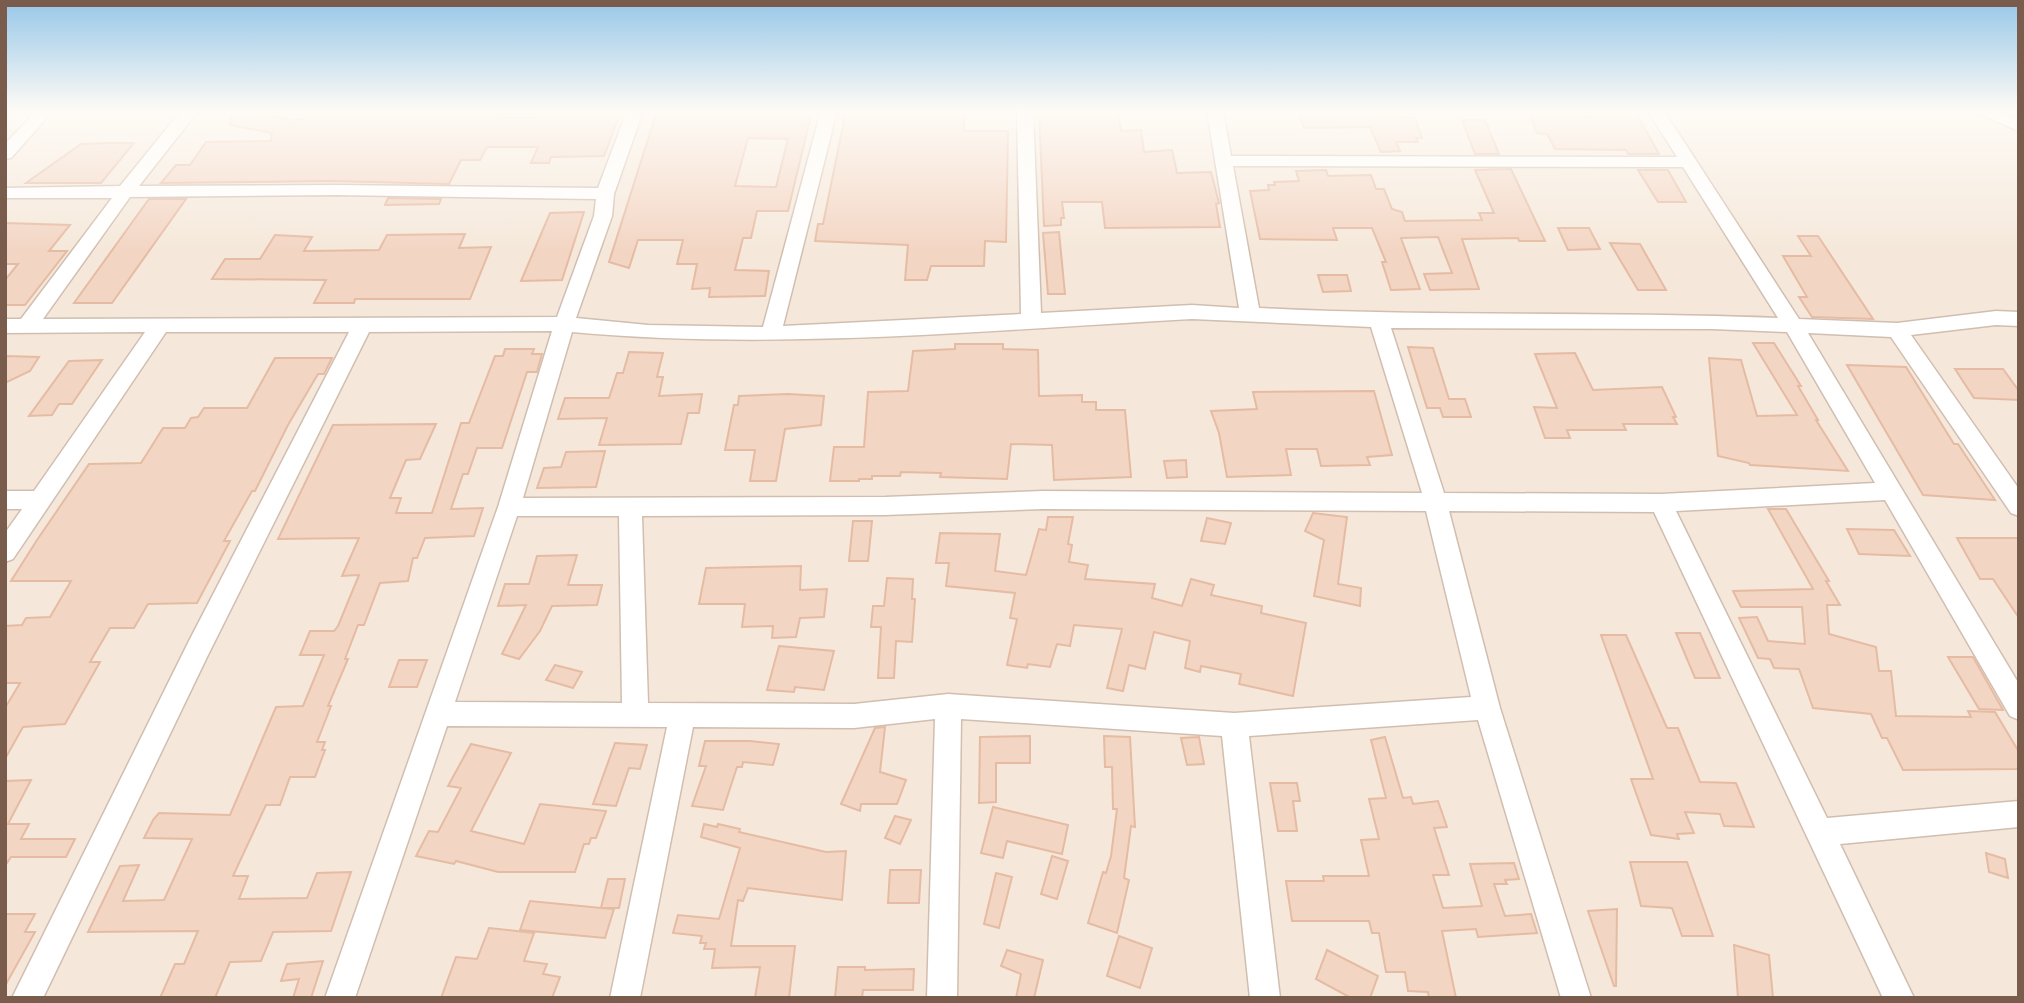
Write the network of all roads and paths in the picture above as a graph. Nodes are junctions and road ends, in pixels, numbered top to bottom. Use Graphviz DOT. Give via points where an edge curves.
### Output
graph roads {
  1 [pos="153,158"];
  2 [pos="619,158"];
  3 [pos="817,158"];
  4 [pos="1026,158"];
  5 [pos="1224,158"];
  6 [pos="1684,158"];
  7 [pos="1225,161"];
  8 [pos="1686,162"];
  9 [pos="126,191"];
  10 [pos="5,193"];
  11 [pos="606,194"];
  12 [pos="1253,317"];
  13 [pos="2019,319"];
  14 [pos="1032,320"];
  15 [pos="1379,321"];
  16 [pos="363,324"];
  17 [pos="564,324"];
  18 [pos="1793,325"];
  19 [pos="5,326"];
  20 [pos="27,326"];
  21 [pos="160,326"];
  22 [pos="1897,330"];
  23 [pos="771,334"];
  24 [pos="1890,491"];
  25 [pos="5,500"];
  26 [pos="40,500"];
  27 [pos="1436,503"];
  28 [pos="1661,503"];
  29 [pos="631,506"];
  30 [pos="509,507"];
  31 [pos="2019,508"];
  32 [pos="5,552"];
  33 [pos="948,706"];
  34 [pos="1487,708"];
  35 [pos="2019,708"];
  36 [pos="439,713"];
  37 [pos="635,715"];
  38 [pos="682,717"];
  39 [pos="1234,725"];
  40 [pos="2019,814"];
  41 [pos="1821,832"];
  42 [pos="27,998"];
  43 [pos="340,998"];
  44 [pos="625,998"];
  45 [pos="942,998"];
  46 [pos="1265,998"];
  47 [pos="1576,998"];
  48 [pos="1899,998"];
  1 -- 9 [label="street"];
  2 -- 11 [label="street"];
  3 -- 23 [label="street"];
  4 -- 14 [label="street"];
  5 -- 7 [label="street"];
  6 -- 8 [label="street"];
  7 -- 8 [label="street"];
  7 -- 12 [label="street" via="1246,300"];
  8 -- 18 [label="street"];
  9 -- 10 [label="street"];
  9 -- 11 [label="street"];
  9 -- 20 [label="street"];
  11 -- 17 [label="street" via="603,216"];
  12 -- 14 [label="street" via="1192,312"];
  12 -- 15 [label="street"];
  13 -- 22 [label="street"];
  14 -- 23 [label="street"];
  15 -- 18 [label="street"];
  15 -- 27 [label="street"];
  16 -- 17 [label="street"];
  16 -- 21 [label="street"];
  16 -- 42 [label="street"];
  17 -- 23 [label="street" via="648,332"];
  17 -- 30 [label="street"];
  18 -- 22 [label="street"];
  18 -- 24 [label="street"];
  19 -- 20 [label="street"];
  20 -- 21 [label="street"];
  21 -- 26 [label="street"];
  22 -- 31 [label="street"];
  24 -- 28 [label="street"];
  24 -- 35 [label="street"];
  25 -- 26 [label="street"];
  26 -- 32 [label="street"];
  27 -- 28 [label="street"];
  27 -- 29 [label="street" via="1043,500 885,506"];
  27 -- 34 [label="street"];
  28 -- 41 [label="street"];
  29 -- 30 [label="street"];
  29 -- 37 [label="street"];
  30 -- 36 [label="street"];
  33 -- 38 [label="street" via="855,716"];
  33 -- 39 [label="street"];
  33 -- 45 [label="street"];
  34 -- 39 [label="street"];
  34 -- 47 [label="street"];
  36 -- 37 [label="street"];
  36 -- 43 [label="street"];
  37 -- 38 [label="street"];
  38 -- 44 [label="street"];
  39 -- 46 [label="street"];
  40 -- 41 [label="street"];
  41 -- 48 [label="street"];
}
